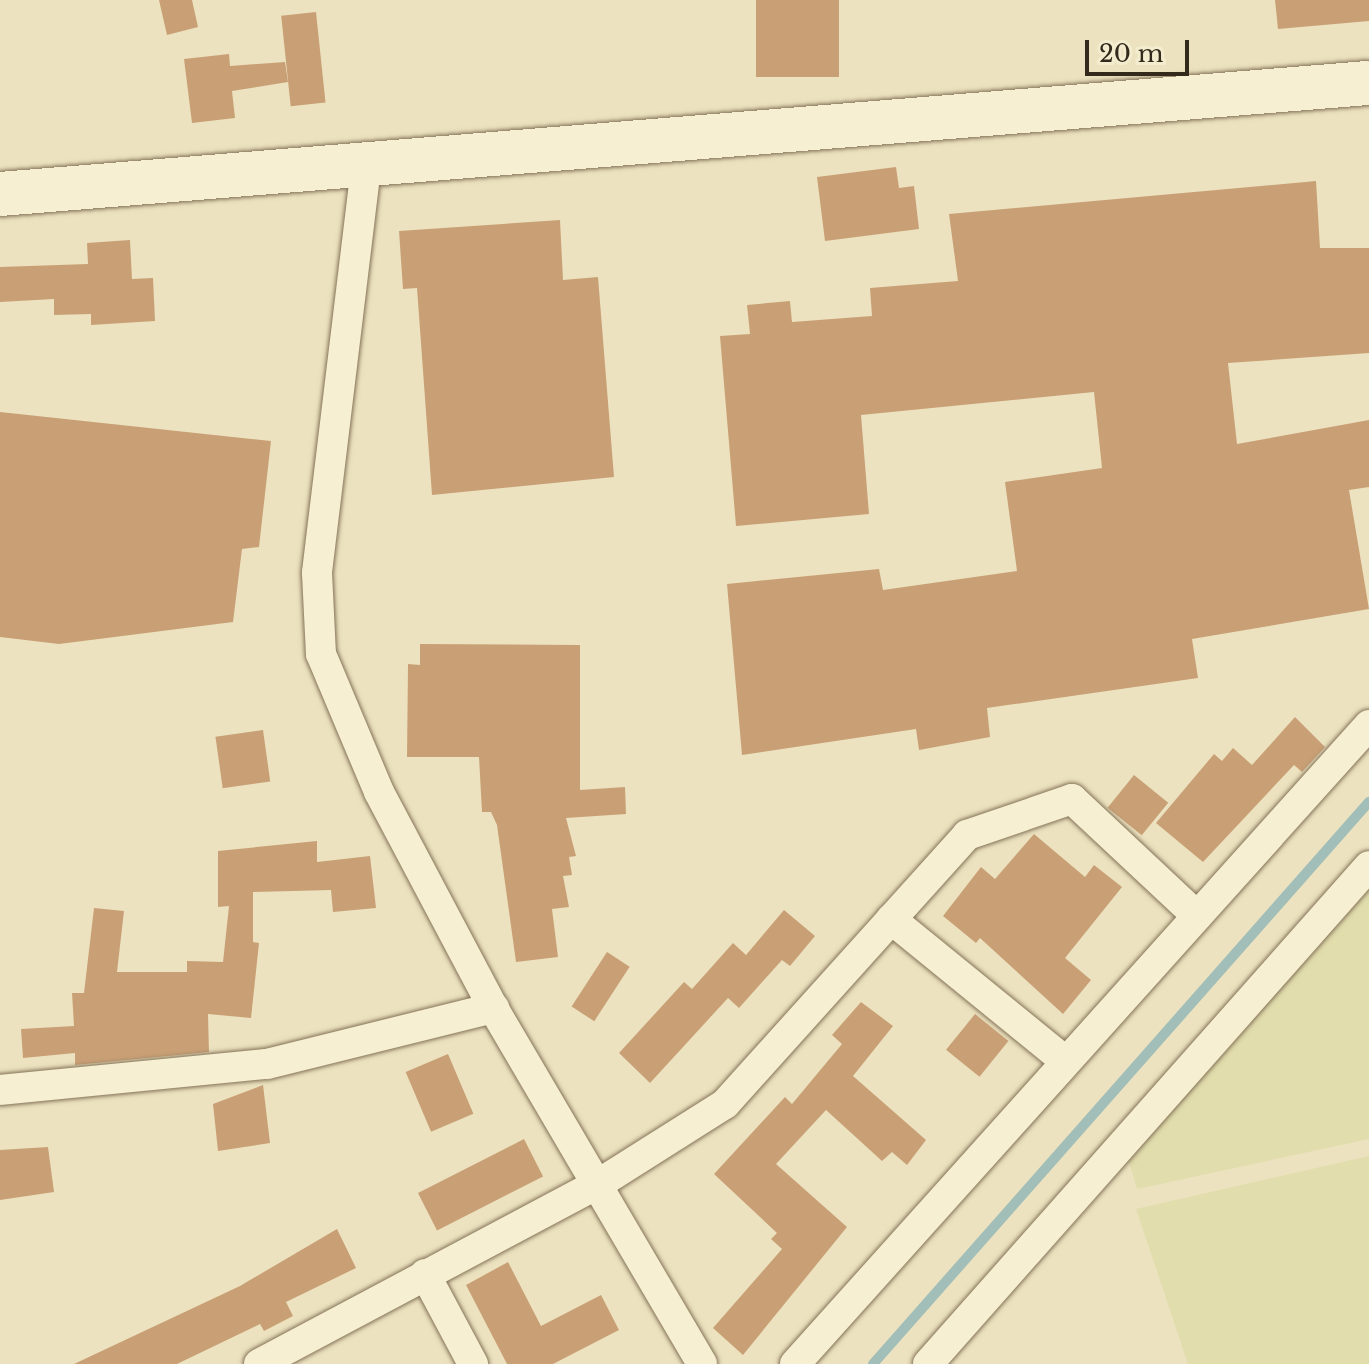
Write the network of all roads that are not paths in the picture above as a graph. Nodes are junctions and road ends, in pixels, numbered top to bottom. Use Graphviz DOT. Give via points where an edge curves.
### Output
graph roads {
  1 [pos="1369,83"];
  2 [pos="367,159"];
  3 [pos="0,194"];
  4 [pos="1369,725"];
  5 [pos="1369,866"];
  6 [pos="1197,916"];
  7 [pos="891,919"];
  8 [pos="494,1008"];
  9 [pos="1065,1061"];
  10 [pos="0,1090"];
  11 [pos="600,1183"];
  12 [pos="425,1274"];
  13 [pos="259,1364"];
  14 [pos="473,1364"];
  15 [pos="702,1364"];
  16 [pos="795,1364"];
  17 [pos="928,1364"];
  1 -- 2 [label="street"];
  2 -- 3 [label="street"];
  2 -- 8 [label="street" via="317,573 321,654 379,792"];
  4 -- 6 [label="street"];
  5 -- 17 [label="street"];
  6 -- 7 [label="street" via="1072,799 967,835"];
  6 -- 9 [label="street"];
  7 -- 9 [label="street"];
  7 -- 11 [label="street" via="725,1104"];
  8 -- 10 [label="street" via="267,1064"];
  8 -- 11 [label="street"];
  9 -- 16 [label="street"];
  11 -- 12 [label="street"];
  11 -- 15 [label="street"];
  12 -- 13 [label="street"];
  12 -- 14 [label="street"];
}
